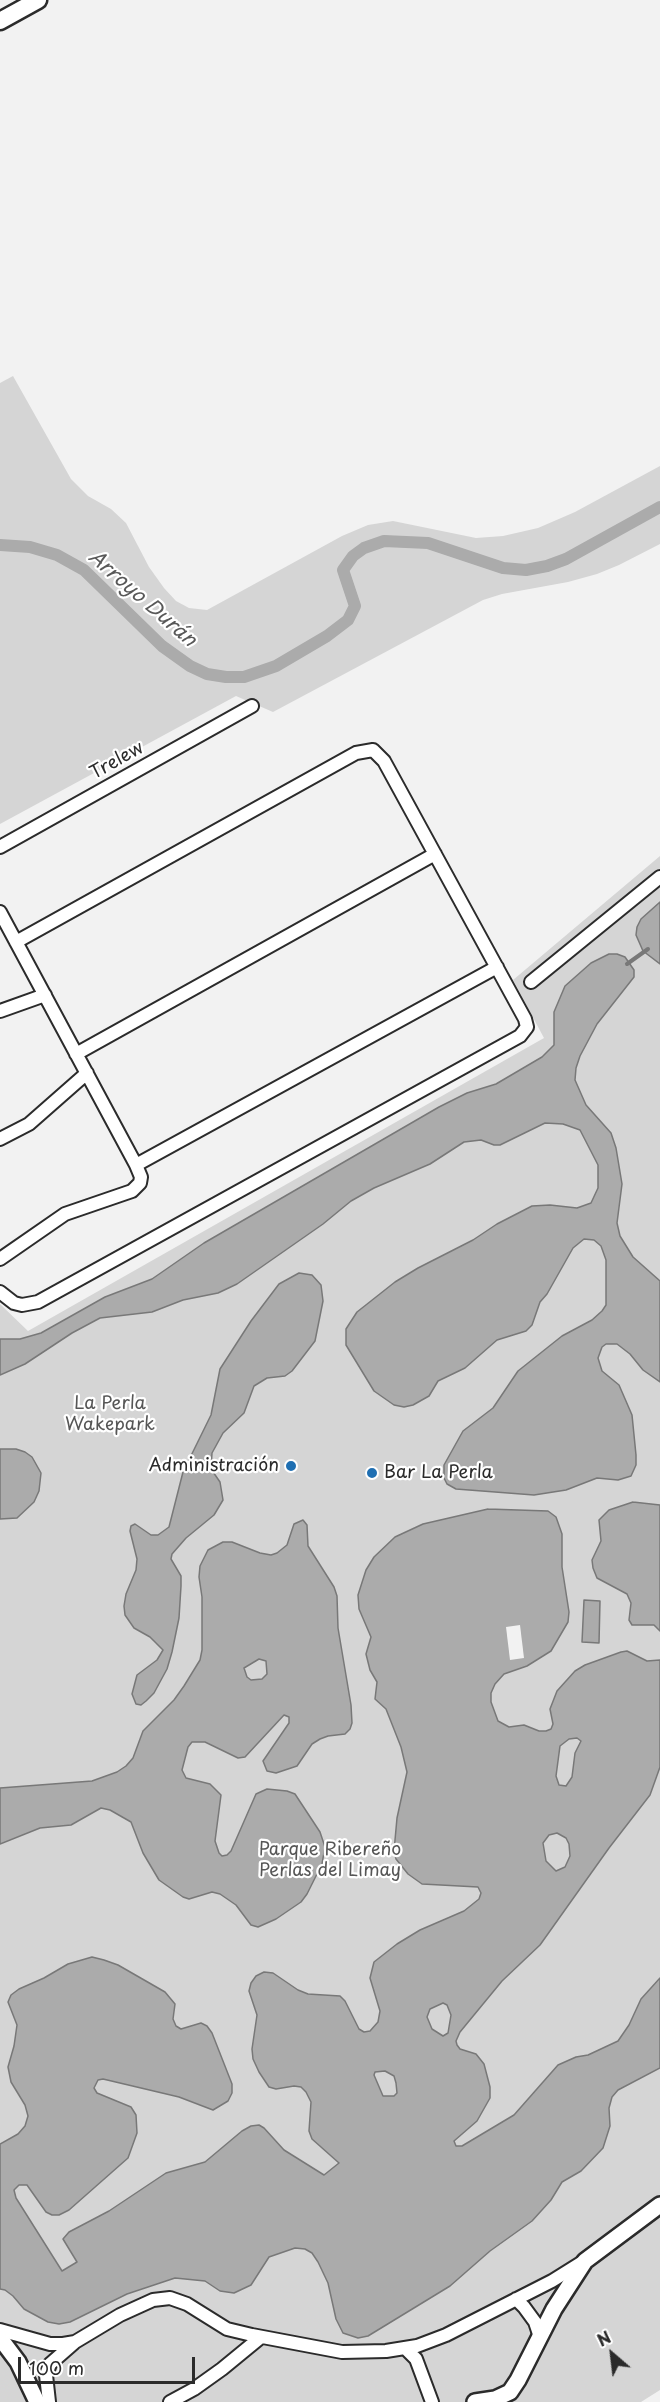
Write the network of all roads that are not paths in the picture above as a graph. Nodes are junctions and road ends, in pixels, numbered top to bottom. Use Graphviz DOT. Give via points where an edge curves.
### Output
graph roads {
  1 [pos="38,0"];
  2 [pos="0,21"];
  3 [pos="252,706"];
  4 [pos="0,847"];
  5 [pos="435,854"];
  6 [pos="660,877"];
  7 [pos="0,912"];
  8 [pos="16,942"];
  9 [pos="497,967"];
  10 [pos="531,982"];
  11 [pos="45,995"];
  12 [pos="0,1011"];
  13 [pos="76,1054"];
  14 [pos="87,1073"];
  15 [pos="0,1139"];
  16 [pos="136,1165"];
  17 [pos="0,1259"];
  18 [pos="0,1293"];
  19 [pos="660,2205"];
  20 [pos="585,2261"];
  21 [pos="516,2299"];
  22 [pos="0,2330"];
  23 [pos="261,2337"];
  24 [pos="540,2337"];
  25 [pos="0,2338"];
  26 [pos="75,2342"];
  27 [pos="405,2348"];
  28 [pos="37,2402"];
  29 [pos="49,2402"];
  30 [pos="170,2402"];
  31 [pos="432,2402"];
  32 [pos="475,2402"];
  1 -- 2 [label="main road"];
  3 -- 4 [label="street, Trelew"];
  5 -- 8 [label="street" via="382,756 369,750 356,753"];
  5 -- 9 [label="street"];
  5 -- 13 [label="street"];
  6 -- 10 [label="street"];
  7 -- 8 [label="street"];
  8 -- 11 [label="street"];
  9 -- 16 [label="street"];
  9 -- 18 [label="street" via="525,1019 524,1034 38,1302 22,1305"];
  11 -- 12 [label="street"];
  11 -- 13 [label="street"];
  13 -- 14 [label="street"];
  14 -- 15 [label="street" via="29,1124"];
  14 -- 16 [label="street"];
  16 -- 17 [label="street" via="141,1177 132,1191 65,1214"];
  19 -- 20 [label="street"];
  20 -- 21 [label="street"];
  20 -- 24 [label="street"];
  21 -- 24 [label="street" via="535,2322"];
  21 -- 27 [label="street" via="446,2335"];
  22 -- 26 [label="street" via="50,2344"];
  23 -- 26 [label="street" via="227,2329 170,2298 153,2300 120,2315"];
  23 -- 27 [label="street" via="342,2352"];
  23 -- 30 [label="street" via="213,2376"];
  24 -- 32 [label="street" via="510,2392"];
  25 -- 28 [label="street" via="18,2362"];
  26 -- 29 [label="street" via="50,2364 46,2375"];
  27 -- 31 [label="street" via="416,2359"];
}
